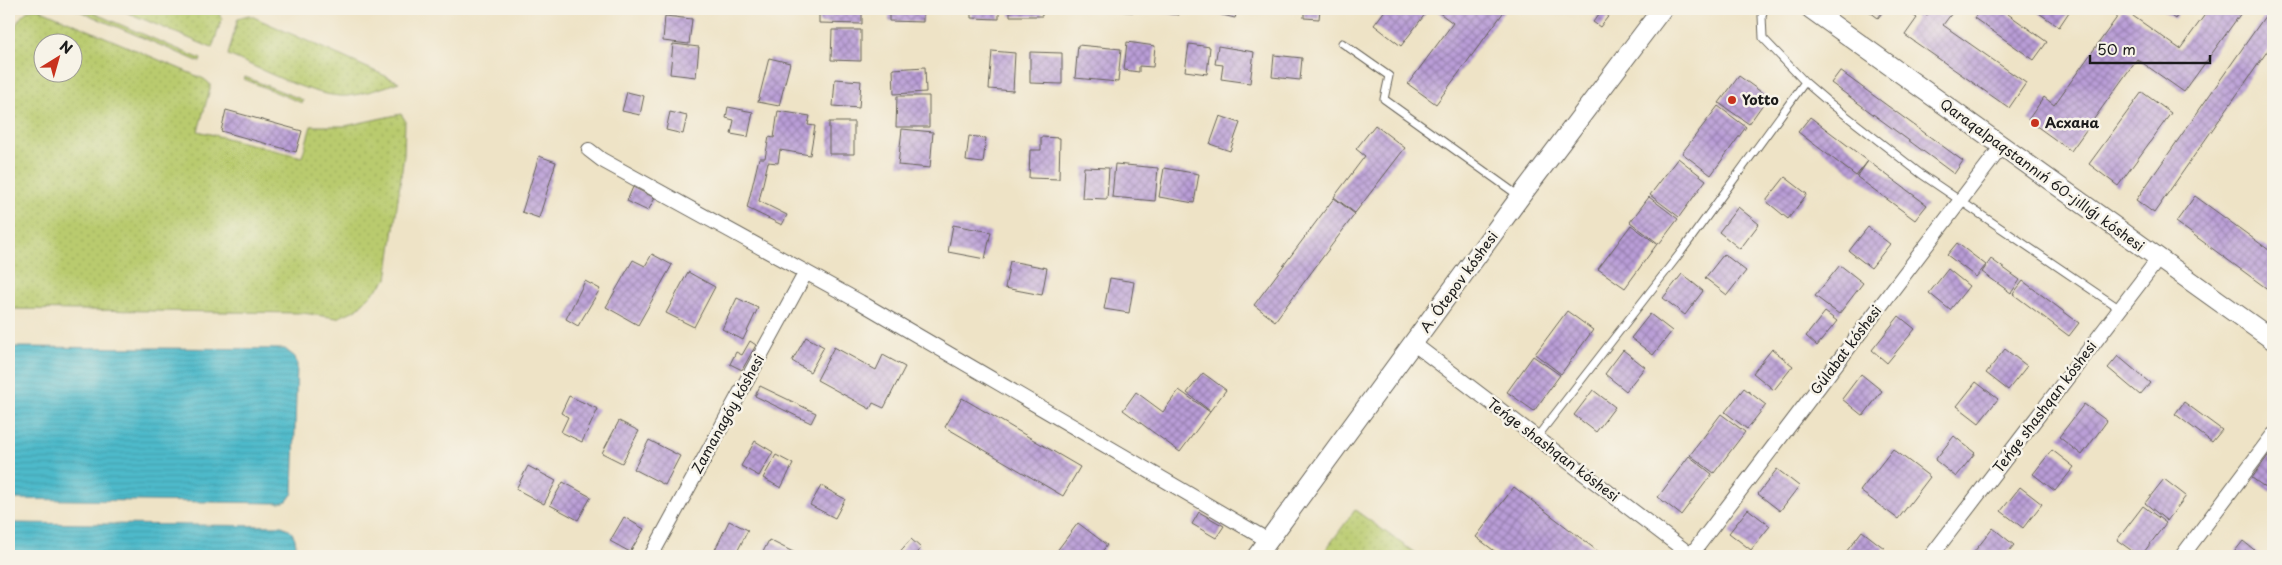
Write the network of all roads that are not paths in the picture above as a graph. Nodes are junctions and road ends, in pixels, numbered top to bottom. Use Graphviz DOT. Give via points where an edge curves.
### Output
graph roads {
  1 [pos="1662,9"];
  2 [pos="1764,9"];
  3 [pos="1811,9"];
  4 [pos="1342,43"];
  5 [pos="1805,82"];
  6 [pos="2002,146"];
  7 [pos="589,150"];
  8 [pos="1520,197"];
  9 [pos="1960,200"];
  10 [pos="2159,258"];
  11 [pos="806,272"];
  12 [pos="2120,310"];
  13 [pos="2273,340"];
  14 [pos="1414,344"];
  15 [pos="2273,435"];
  16 [pos="1536,437"];
  17 [pos="1269,541"];
  18 [pos="1692,555"];
  19 [pos="650,556"];
  20 [pos="1257,556"];
  21 [pos="1931,556"];
  22 [pos="2182,556"];
  1 -- 8 [label="main road, A. Ótepov kóshesi"];
  2 -- 5 [label="lane" via="1763,38"];
  3 -- 6 [label="main road, Qaraqalpaqstannıń 60-jıllıǵı kóshesi"];
  4 -- 8 [label="lane" via="1389,76 1384,99"];
  5 -- 9 [label="lane" via="1921,174"];
  5 -- 16 [label="lane" via="1681,252"];
  6 -- 9 [label="street, Gúlabat kóshesi"];
  6 -- 10 [label="main road, Qaraqalpaqstannıń 60-jıllıǵı kóshesi"];
  7 -- 11 [label="street"];
  8 -- 14 [label="main road, A. Ótepov kóshesi"];
  9 -- 12 [label="lane"];
  9 -- 18 [label="street, Gúlabat kóshesi"];
  10 -- 12 [label="street, Teńge shashqan kóshesi"];
  10 -- 13 [label="main road, Qaraqalpaqstannıń 60-jıllıǵı kóshesi"];
  11 -- 17 [label="street"];
  11 -- 19 [label="street, Zamanagóy kóshesi"];
  12 -- 21 [label="street, Teńge shashqan kóshesi"];
  14 -- 16 [label="street, Teńge shashqan kóshesi"];
  14 -- 17 [label="main road, A. Ótepov kóshesi"];
  15 -- 22 [label="street"];
  16 -- 18 [label="street, Teńge shashqan kóshesi"];
  17 -- 20 [label="main road, A. Ótepov kóshesi"];
}
